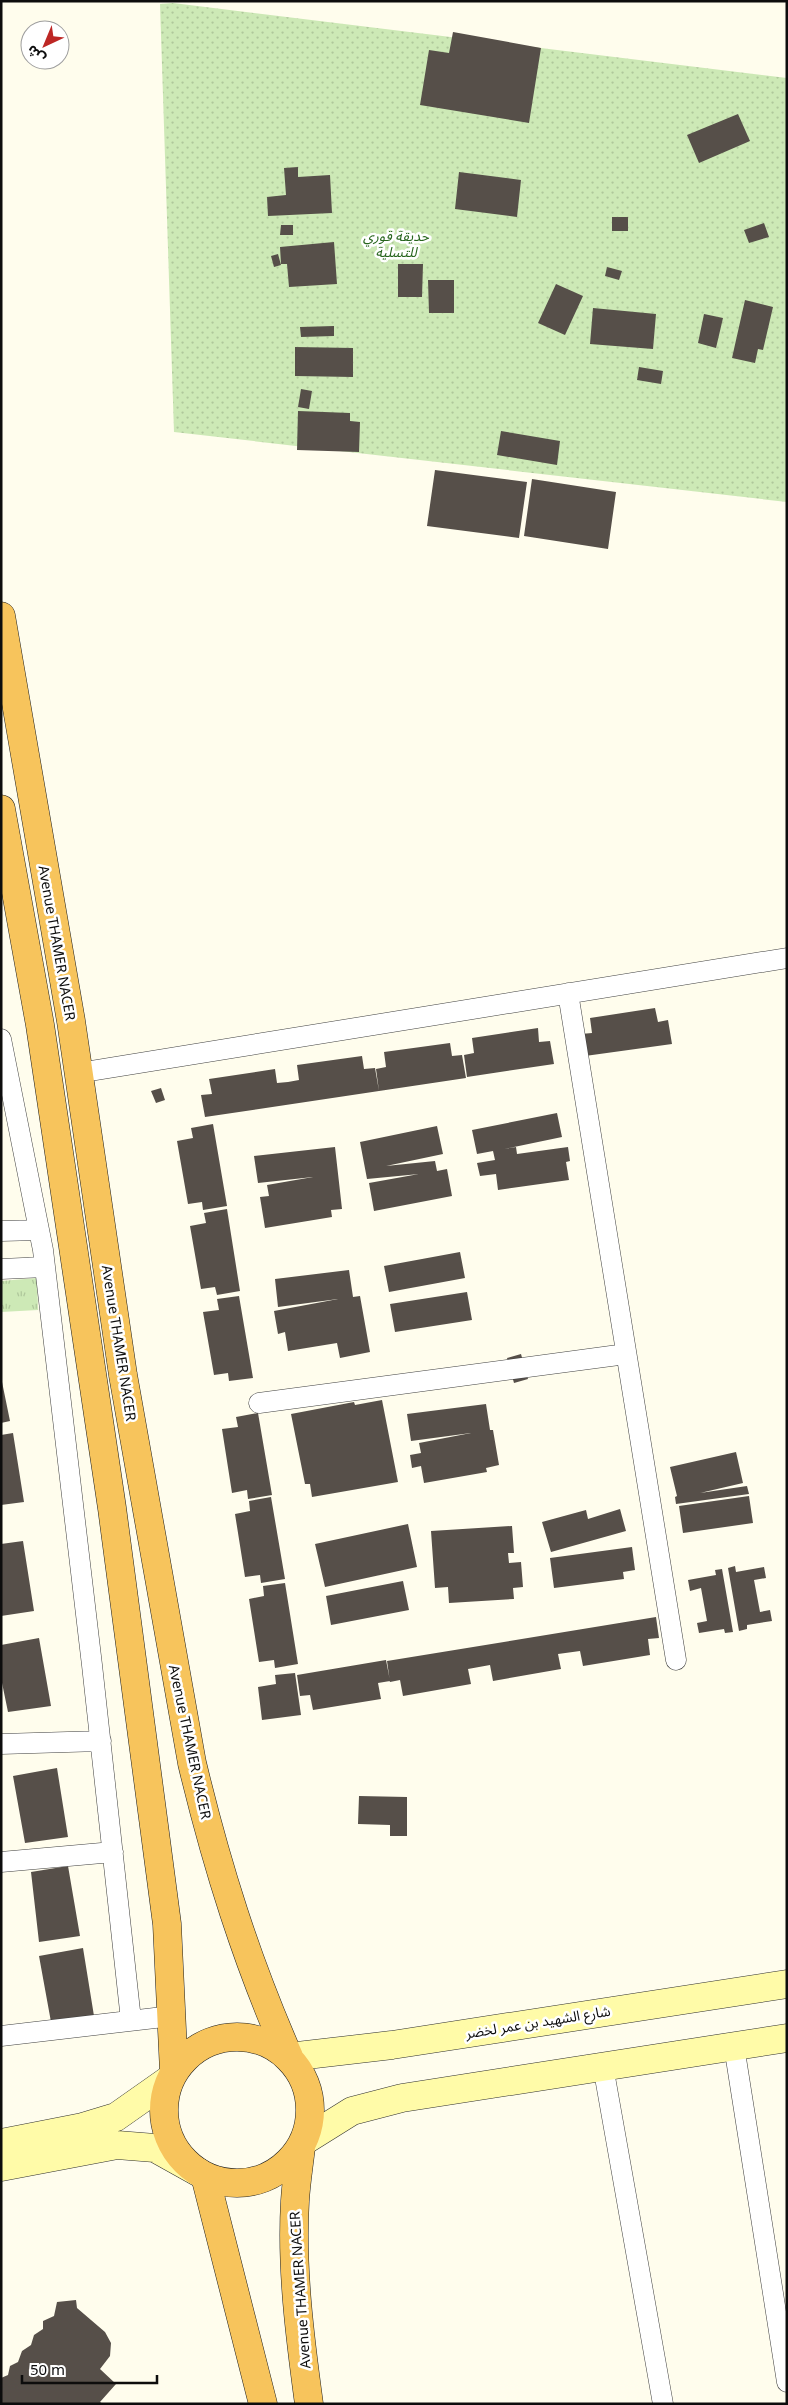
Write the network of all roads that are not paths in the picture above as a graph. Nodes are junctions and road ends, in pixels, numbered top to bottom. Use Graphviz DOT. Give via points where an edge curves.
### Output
graph roads {
  1 [pos="1,616"];
  2 [pos="1,809"];
  3 [pos="787,958"];
  4 [pos="568,993"];
  5 [pos="1,1039"];
  6 [pos="78,1072"];
  7 [pos="39,1230"];
  8 [pos="1,1231"];
  9 [pos="45,1267"];
  10 [pos="1,1269"];
  11 [pos="626,1354"];
  12 [pos="259,1402"];
  13 [pos="676,1660"];
  14 [pos="101,1741"];
  15 [pos="1,1744"];
  16 [pos="113,1852"];
  17 [pos="1,1862"];
  18 [pos="787,1984"];
  19 [pos="172,2016"];
  20 [pos="131,2020"];
  21 [pos="1,2036"];
  22 [pos="787,2038"];
  23 [pos="734,2046"];
  24 [pos="289,2057"];
  25 [pos="604,2066"];
  26 [pos="172,2076"];
  27 [pos="1,2143"];
  28 [pos="302,2144"];
  29 [pos="1,2167"];
  30 [pos="202,2174"];
  31 [pos="787,2382"];
  32 [pos="264,2404"];
  33 [pos="309,2404"];
  34 [pos="663,2404"];
  1 -- 6 [label="highway, Avenue THAMER NACER"];
  2 -- 19 [label="highway" via="40,1025 112,1508 166,1924"];
  3 -- 4 [label="street"];
  4 -- 6 [label="street"];
  4 -- 11 [label="street"];
  5 -- 7 [label="street"];
  6 -- 24 [label="highway, Avenue THAMER NACER" via="123,1375 192,1762 239,1933 258,1988"];
  7 -- 8 [label="street"];
  7 -- 9 [label="street"];
  9 -- 10 [label="street"];
  9 -- 14 [label="street"];
  11 -- 12 [label="street"];
  11 -- 13 [label="street"];
  14 -- 15 [label="street"];
  14 -- 16 [label="street"];
  16 -- 17 [label="street"];
  16 -- 20 [label="street"];
  18 -- 24 [label="main road, شارع الشهيد بن عمر لخضر" via="392,2045"];
  19 -- 20 [label="street"];
  19 -- 26 [label="highway"];
  20 -- 21 [label="street"];
  22 -- 23 [label="main road"];
  23 -- 25 [label="main road"];
  23 -- 31 [label="street"];
  24 -- 26 [label="highway" via="271,2044 250,2037 228,2036 206,2043 188,2055"];
  24 -- 28 [label="highway" via="303,2076 310,2100 310,2121"];
  25 -- 28 [label="main road" via="402,2098 352,2111"];
  25 -- 34 [label="street"];
  26 -- 27 [label="main road" via="116,2117"];
  26 -- 30 [label="highway" via="165,2096 167,2131 185,2161"];
  28 -- 30 [label="highway" via="287,2164 269,2177 248,2183 226,2182"];
  28 -- 33 [label="highway, Avenue THAMER NACER" via="295,2202 296,2261"];
  29 -- 30 [label="main road" via="117,2145 155,2148"];
  30 -- 32 [label="highway"];
}
